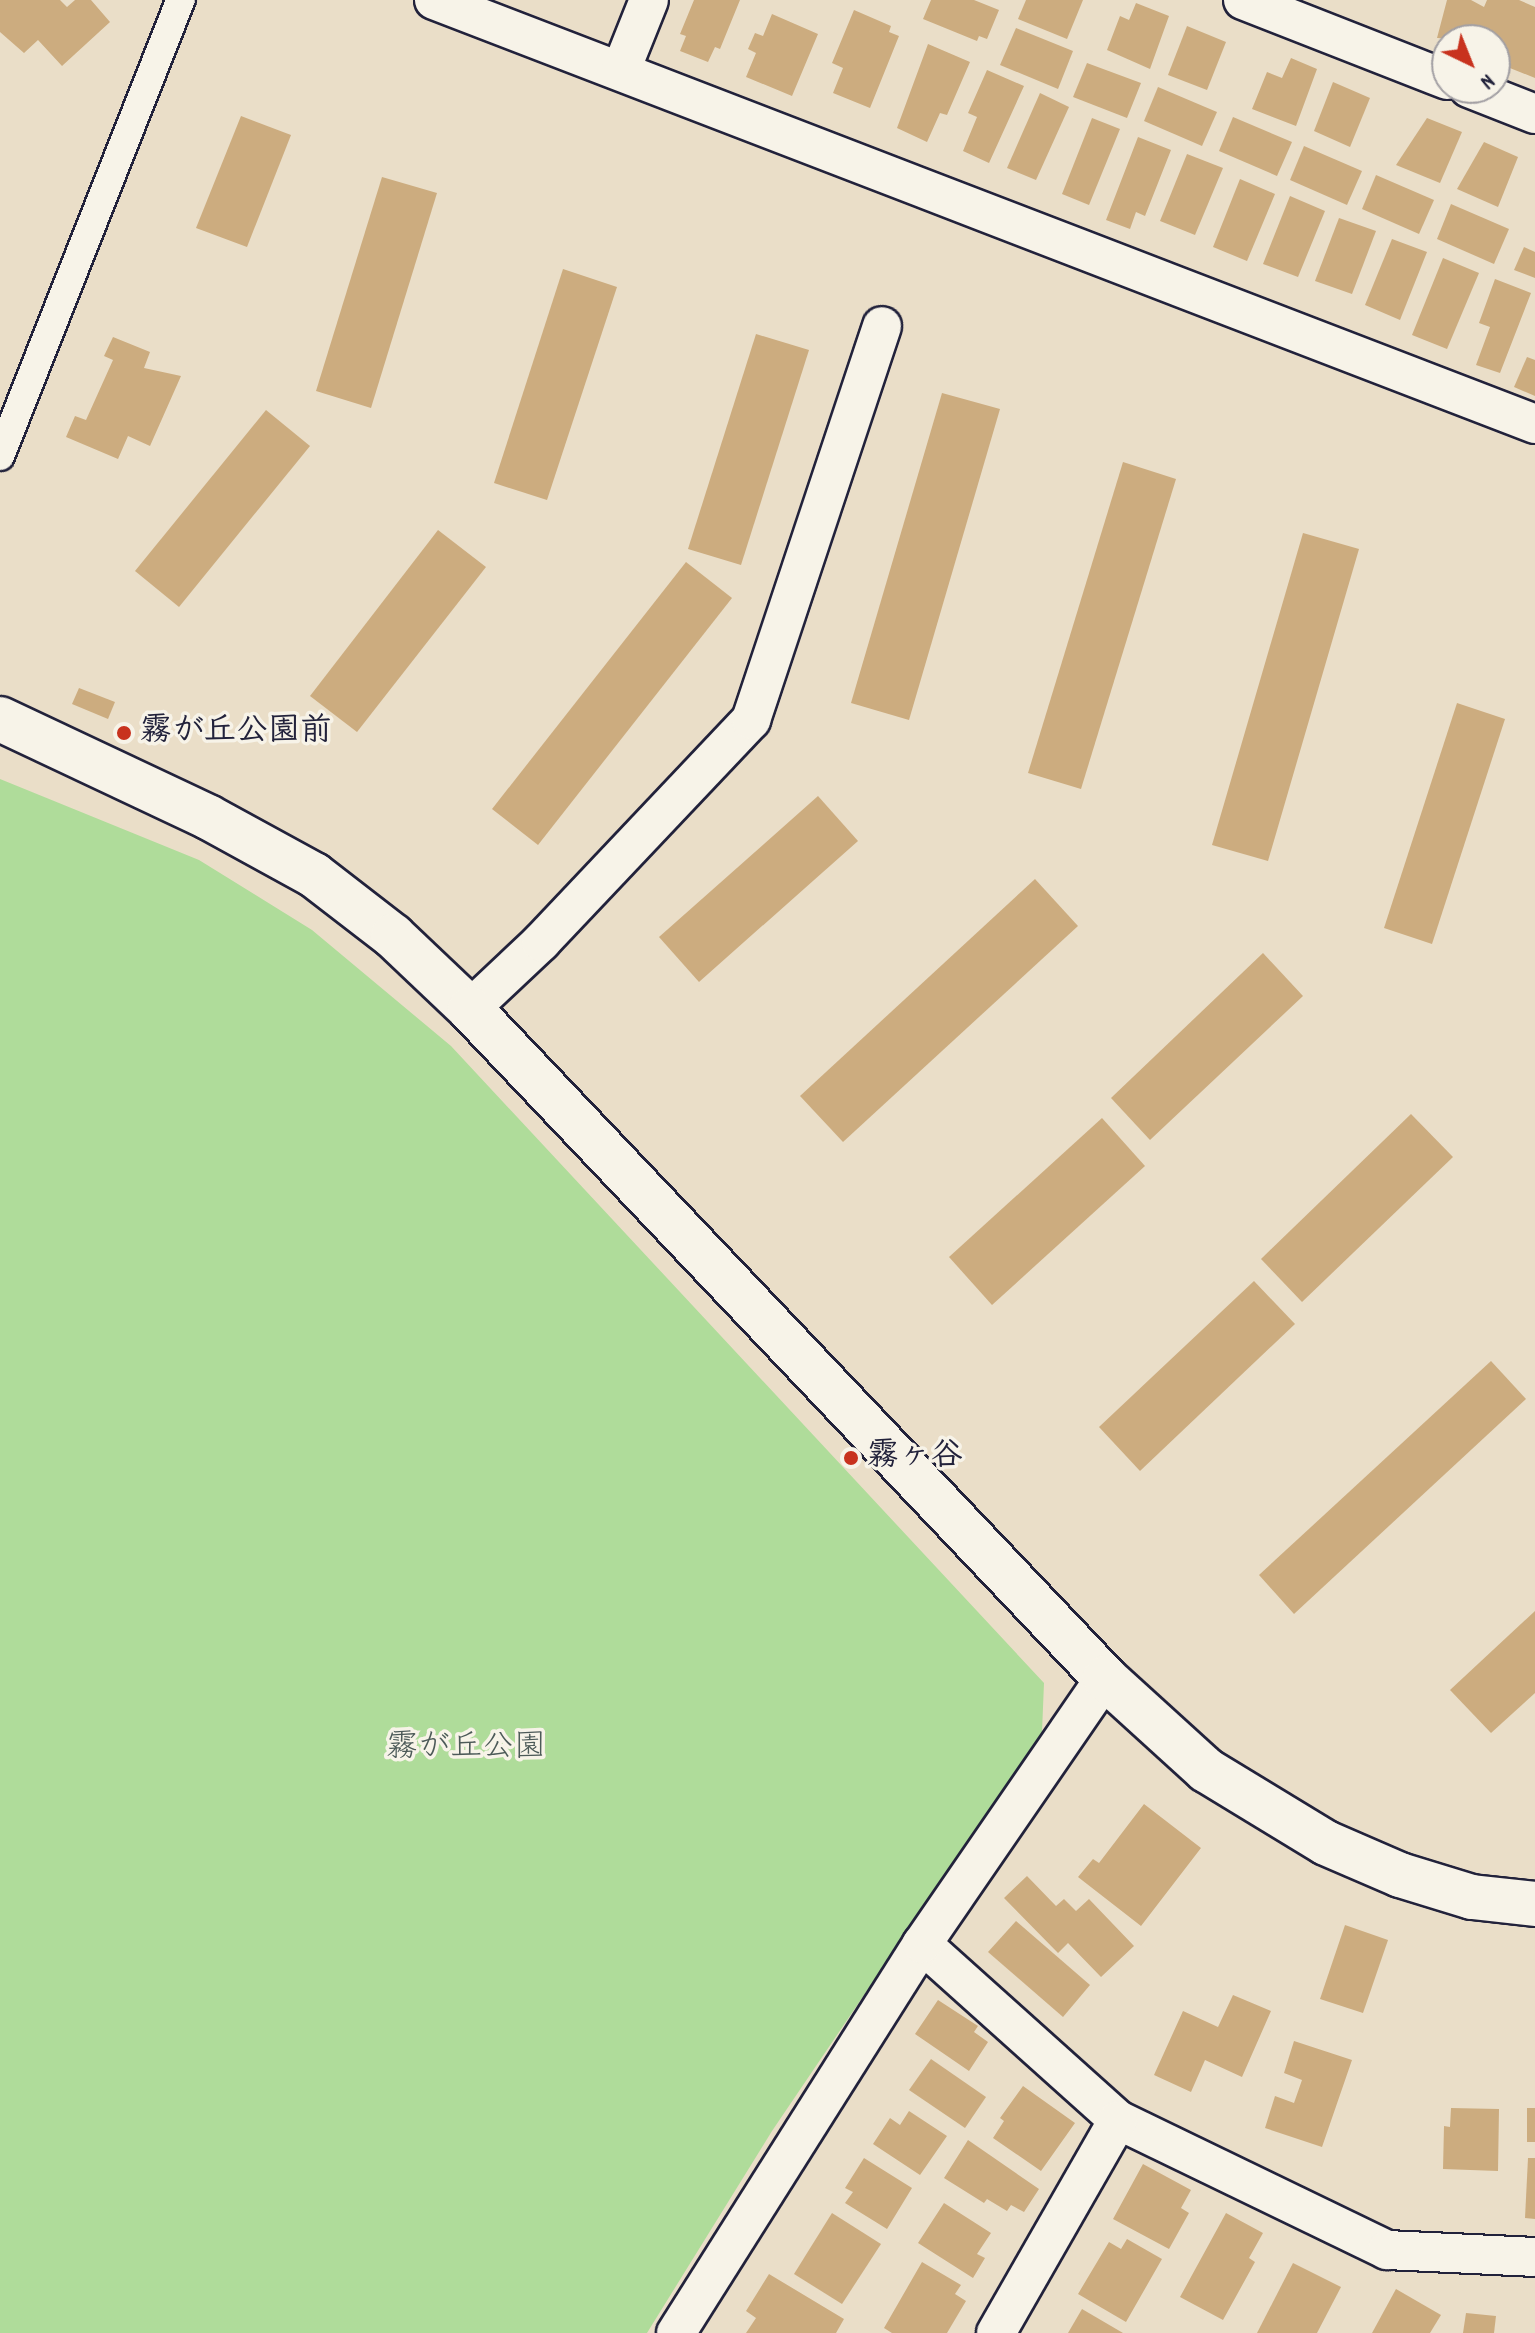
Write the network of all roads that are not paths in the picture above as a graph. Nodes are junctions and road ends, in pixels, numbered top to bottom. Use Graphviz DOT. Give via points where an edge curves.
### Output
graph roads {
  1 [pos="181,0"];
  2 [pos="434,0"];
  3 [pos="649,0"];
  4 [pos="1243,0"];
  5 [pos="621,70"];
  6 [pos="1431,74"];
  7 [pos="1510,104"];
  8 [pos="1535,114"];
  9 [pos="882,326"];
  10 [pos="1535,424"];
  11 [pos="0,456"];
  12 [pos="0,719"];
  13 [pos="470,1009"];
  14 [pos="1105,1678"];
  15 [pos="1535,1904"];
  16 [pos="922,1944"];
  17 [pos="1118,2120"];
  18 [pos="1535,2257"];
  19 [pos="676,2333"];
  20 [pos="996,2333"];
  1 -- 11 [label="street"];
  2 -- 5 [label="street"];
  3 -- 5 [label="street"];
  4 -- 6 [label="street"];
  5 -- 10 [label="street"];
  7 -- 8 [label="street"];
  9 -- 13 [label="street" via="751,720"];
  12 -- 13 [label="street" via="208,817 314,875 393,936"];
  13 -- 14 [label="street"];
  14 -- 15 [label="street" via="1206,1770 1326,1843 1400,1875 1472,1897"];
  14 -- 16 [label="street"];
  16 -- 17 [label="street"];
  16 -- 19 [label="street"];
  17 -- 18 [label="street" via="1387,2250"];
  17 -- 20 [label="street"];
}
